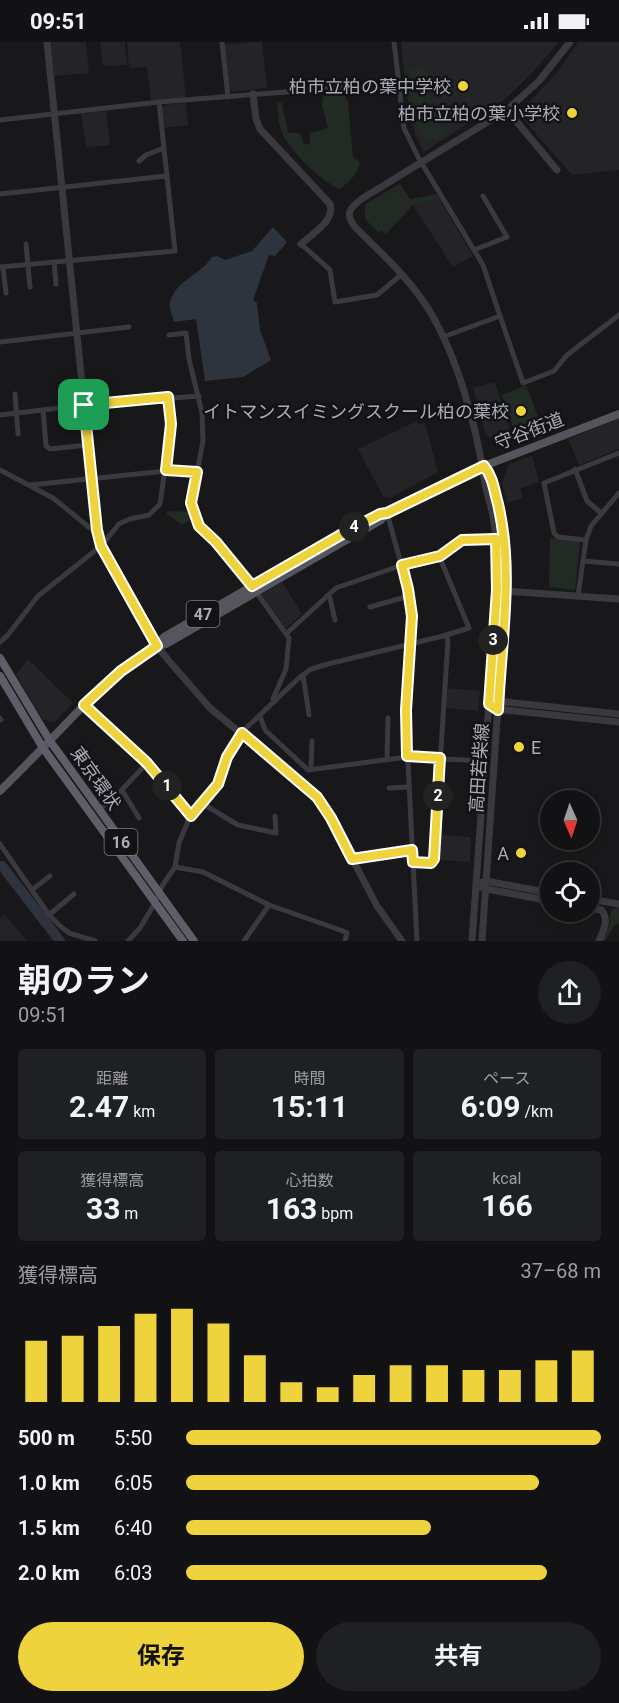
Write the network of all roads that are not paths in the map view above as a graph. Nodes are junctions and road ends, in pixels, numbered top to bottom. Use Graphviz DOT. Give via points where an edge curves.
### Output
graph roads {
  1 [pos="47,42"];
  2 [pos="222,42"];
  3 [pos="394,42"];
  4 [pos="570,42"];
  5 [pos="349,87"];
  6 [pos="254,94"];
  7 [pos="228,97"];
  8 [pos="159,102"];
  9 [pos="507,110"];
  10 [pos="54,114"];
  11 [pos="0,120"];
  12 [pos="164,148"];
  13 [pos="139,161"];
  14 [pos="422,163"];
  15 [pos="557,170"];
  16 [pos="166,176"];
  17 [pos="62,187"];
  18 [pos="0,194"];
  19 [pos="483,196"];
  20 [pos="301,243"];
  21 [pos="26,244"];
  22 [pos="474,250"];
  23 [pos="69,260"];
  24 [pos="54,262"];
  25 [pos="28,264"];
  26 [pos="2,267"];
  27 [pos="402,274"];
  28 [pos="56,284"];
  29 [pos="30,287"];
  30 [pos="6,293"];
  31 [pos="619,315"];
  32 [pos="500,316"];
  33 [pos="129,327"];
  34 [pos="76,332"];
  35 [pos="169,335"];
  36 [pos="443,337"];
  37 [pos="0,342"];
  38 [pos="15,394"];
  39 [pos="199,396"];
  40 [pos="168,397"];
  41 [pos="84,405"];
  42 [pos="43,410"];
  43 [pos="16,413"];
  44 [pos="0,414"];
  45 [pos="619,414"];
  46 [pos="18,434"];
  47 [pos="88,445"];
  48 [pos="619,453"];
  49 [pos="484,466"];
  50 [pos="575,469"];
  51 [pos="0,470"];
  52 [pos="166,470"];
  53 [pos="197,472"];
  54 [pos="92,479"];
  55 [pos="30,485"];
  56 [pos="619,493"];
  57 [pos="387,513"];
  58 [pos="601,513"];
  59 [pos="97,530"];
  60 [pos="496,539"];
  61 [pos="586,540"];
  62 [pos="101,546"];
  63 [pos="440,558"];
  64 [pos="583,561"];
  65 [pos="619,564"];
  66 [pos="402,565"];
  67 [pos="254,589"];
  68 [pos="506,591"];
  69 [pos="327,596"];
  70 [pos="409,596"];
  71 [pos="578,596"];
  72 [pos="619,599"];
  73 [pos="370,607"];
  74 [pos="335,620"];
  75 [pos="287,633"];
  76 [pos="446,635"];
  77 [pos="0,642"];
  78 [pos="410,644"];
  79 [pos="157,646"];
  80 [pos="0,658"];
  81 [pos="303,675"];
  82 [pos="0,676"];
  83 [pos="498,700"];
  84 [pos="275,701"];
  85 [pos="489,704"];
  86 [pos="84,705"];
  87 [pos="498,710"];
  88 [pos="619,714"];
  89 [pos="260,716"];
  90 [pos="309,716"];
  91 [pos="387,718"];
  92 [pos="619,722"];
  93 [pos="242,733"];
  94 [pos="312,741"];
  95 [pos="46,744"];
  96 [pos="407,756"];
  97 [pos="440,758"];
  98 [pos="387,759"];
  99 [pos="484,762"];
  100 [pos="147,763"];
  101 [pos="310,770"];
  102 [pos="409,787"];
  103 [pos="388,788"];
  104 [pos="122,790"];
  105 [pos="0,791"];
  106 [pos="203,804"];
  107 [pos="98,810"];
  108 [pos="191,816"];
  109 [pos="275,816"];
  110 [pos="138,818"];
  111 [pos="0,844"];
  112 [pos="412,850"];
  113 [pos="352,859"];
  114 [pos="413,862"];
  115 [pos="175,867"];
  116 [pos="50,876"];
  117 [pos="486,881"];
  118 [pos="476,884"];
  119 [pos="33,889"];
  120 [pos="486,890"];
  121 [pos="540,891"];
  122 [pos="159,893"];
  123 [pos="74,894"];
  124 [pos="540,899"];
  125 [pos="600,900"];
  126 [pos="155,903"];
  127 [pos="617,903"];
  128 [pos="269,905"];
  129 [pos="600,910"];
  130 [pos="49,915"];
  131 [pos="606,916"];
  132 [pos="95,941"];
  133 [pos="128,941"];
  134 [pos="183,941"];
  135 [pos="194,941"];
  136 [pos="244,941"];
  137 [pos="345,941"];
  138 [pos="402,941"];
  139 [pos="417,941"];
  140 [pos="472,941"];
  141 [pos="482,941"];
  142 [pos="599,941"];
  1 -- 10 [label="street"];
  2 -- 7 [label="street"];
  3 -- 14 [label="street" via="404,128"];
  4 -- 9 [label="street" via="539,81"];
  5 -- 6 [label="street"];
  6 -- 7 [label="street"];
  6 -- 20 [label="street" via="260,129 330,204 330,219"];
  7 -- 8 [label="street"];
  8 -- 10 [label="street"];
  8 -- 12 [label="street"];
  9 -- 14 [label="street"];
  9 -- 15 [label="street"];
  10 -- 11 [label="street"];
  10 -- 17 [label="street"];
  12 -- 13 [label="street"];
  12 -- 16 [label="street"];
  14 -- 22 [label="street"];
  14 -- 27 [label="street" via="354,204 350,214 356,228"];
  16 -- 17 [label="street"];
  16 -- 23 [label="street" via="175,251"];
  17 -- 18 [label="street"];
  17 -- 23 [label="street"];
  19 -- 22 [label="street" via="507,237"];
  20 -- 27 [label="street" via="330,270 335,302 377,295"];
  21 -- 25 [label="street"];
  22 -- 32 [label="street"];
  23 -- 24 [label="street"];
  23 -- 34 [label="street"];
  24 -- 25 [label="street"];
  24 -- 28 [label="street"];
  25 -- 26 [label="street"];
  25 -- 29 [label="street"];
  26 -- 30 [label="street"];
  27 -- 36 [label="street"];
  31 -- 32 [label="street" via="567,355 554,371 523,383"];
  32 -- 36 [label="street"];
  33 -- 34 [label="street"];
  34 -- 37 [label="street"];
  34 -- 41 [label="street"];
  35 -- 39 [label="street" via="186,333"];
  36 -- 49 [label="street" via="456,367"];
  38 -- 43 [label="street"];
  39 -- 40 [label="street"];
  39 -- 53 [label="street" via="203,441"];
  40 -- 41 [label="street"];
  40 -- 52 [label="street" via="171,424"];
  41 -- 42 [label="street"];
  41 -- 47 [label="street"];
  42 -- 43 [label="street"];
  42 -- 47 [label="street" via="46,446 50,449"];
  43 -- 44 [label="street"];
  43 -- 46 [label="street"];
  45 -- 49 [label="main road, 守谷街道 / 47"];
  47 -- 54 [label="street"];
  48 -- 50 [label="street"];
  49 -- 57 [label="main road, 守谷街道 / 47"];
  49 -- 60 [label="street, 高田若柴線"];
  49 -- 68 [label="street, 高田若柴線" via="491,475 502,519"];
  50 -- 58 [label="street" via="587,501"];
  50 -- 61 [label="street" via="547,481 544,487 554,533 558,537"];
  51 -- 55 [label="street"];
  52 -- 53 [label="street"];
  52 -- 54 [label="street"];
  52 -- 62 [label="street" via="160,504 149,514 119,524"];
  53 -- 67 [label="street" via="191,503 199,526"];
  54 -- 55 [label="street"];
  54 -- 59 [label="street"];
  55 -- 59 [label="street"];
  56 -- 58 [label="street"];
  57 -- 66 [label="street"];
  57 -- 67 [label="main road, 守谷街道 / 47" via="381,520"];
  58 -- 61 [label="street"];
  59 -- 62 [label="street"];
  60 -- 66 [label="street" via="462,540 440,556"];
  60 -- 85 [label="street, 高田若柴線" via="497,590"];
  61 -- 64 [label="street"];
  62 -- 77 [label="street" via="38,596"];
  62 -- 79 [label="street"];
  63 -- 76 [label="street" via="469,628"];
  64 -- 65 [label="street"];
  64 -- 71 [label="street"];
  66 -- 69 [label="street" via="336,588"];
  66 -- 70 [label="street"];
  67 -- 75 [label="street"];
  67 -- 79 [label="main road, 守谷街道 / 47"];
  68 -- 71 [label="street"];
  68 -- 83 [label="street, 高田若柴線"];
  69 -- 74 [label="street"];
  69 -- 75 [label="street"];
  70 -- 73 [label="street"];
  70 -- 78 [label="street"];
  71 -- 72 [label="street"];
  75 -- 84 [label="street" via="286,669"];
  76 -- 78 [label="street"];
  76 -- 97 [label="street"];
  78 -- 81 [label="street" via="328,664"];
  78 -- 96 [label="street"];
  79 -- 86 [label="main road, 守谷街道 / 47" via="121,671"];
  79 -- 93 [label="street" via="210,708"];
  80 -- 95 [label="highway, 東京環状 / 16"];
  81 -- 84 [label="street"];
  81 -- 90 [label="street"];
  82 -- 95 [label="highway, 東京環状 / 16"];
  83 -- 85 [label="street"];
  83 -- 87 [label="street, 高田若柴線"];
  83 -- 88 [label="street"];
  84 -- 89 [label="street"];
  85 -- 87 [label="street"];
  85 -- 99 [label="street, 高田若柴線"];
  86 -- 95 [label="main road, 守谷街道 / 47"];
  86 -- 100 [label="street"];
  87 -- 92 [label="street"];
  87 -- 117 [label="street, 高田若柴線"];
  89 -- 93 [label="street"];
  89 -- 101 [label="street" via="265,730"];
  91 -- 98 [label="street"];
  93 -- 106 [label="street" via="227,757 218,784"];
  93 -- 113 [label="street" via="317,797"];
  94 -- 101 [label="street"];
  95 -- 105 [label="main road, 守谷街道 / 47"];
  95 -- 107 [label="highway, 東京環状 / 16"];
  95 -- 126 [label="highway, 東京環状 / 16"];
  96 -- 97 [label="street"];
  96 -- 98 [label="street"];
  96 -- 102 [label="street"];
  97 -- 99 [label="street"];
  97 -- 114 [label="street" via="434,859 428,864"];
  98 -- 101 [label="street"];
  99 -- 118 [label="street, 高田若柴線"];
  100 -- 104 [label="street"];
  100 -- 108 [label="street"];
  102 -- 103 [label="street"];
  102 -- 112 [label="street"];
  104 -- 107 [label="street"];
  104 -- 110 [label="street"];
  106 -- 108 [label="street"];
  106 -- 109 [label="street" via="238,825 276,833"];
  107 -- 122 [label="highway, 東京環状 / 16"];
  108 -- 115 [label="street" via="179,843"];
  111 -- 119 [label="street"];
  112 -- 113 [label="street"];
  112 -- 114 [label="street"];
  113 -- 138 [label="street" via="377,906"];
  114 -- 139 [label="street"];
  115 -- 122 [label="street"];
  115 -- 128 [label="street" via="202,872"];
  116 -- 119 [label="street"];
  117 -- 118 [label="street"];
  117 -- 120 [label="street, 高田若柴線"];
  117 -- 121 [label="street"];
  118 -- 120 [label="street"];
  118 -- 140 [label="street, 高田若柴線"];
  119 -- 130 [label="street"];
  120 -- 124 [label="street"];
  120 -- 141 [label="street, 高田若柴線"];
  122 -- 126 [label="street"];
  122 -- 135 [label="highway, 東京環状 / 16"];
  123 -- 130 [label="street"];
  125 -- 127 [label="street"];
  126 -- 133 [label="street"];
  126 -- 134 [label="highway, 東京環状 / 16"];
  127 -- 131 [label="street"];
  128 -- 136 [label="street"];
  128 -- 137 [label="street" via="343,931 347,933"];
  129 -- 131 [label="street"];
  130 -- 132 [label="street" via="69,933"];
  131 -- 142 [label="street"];
}
